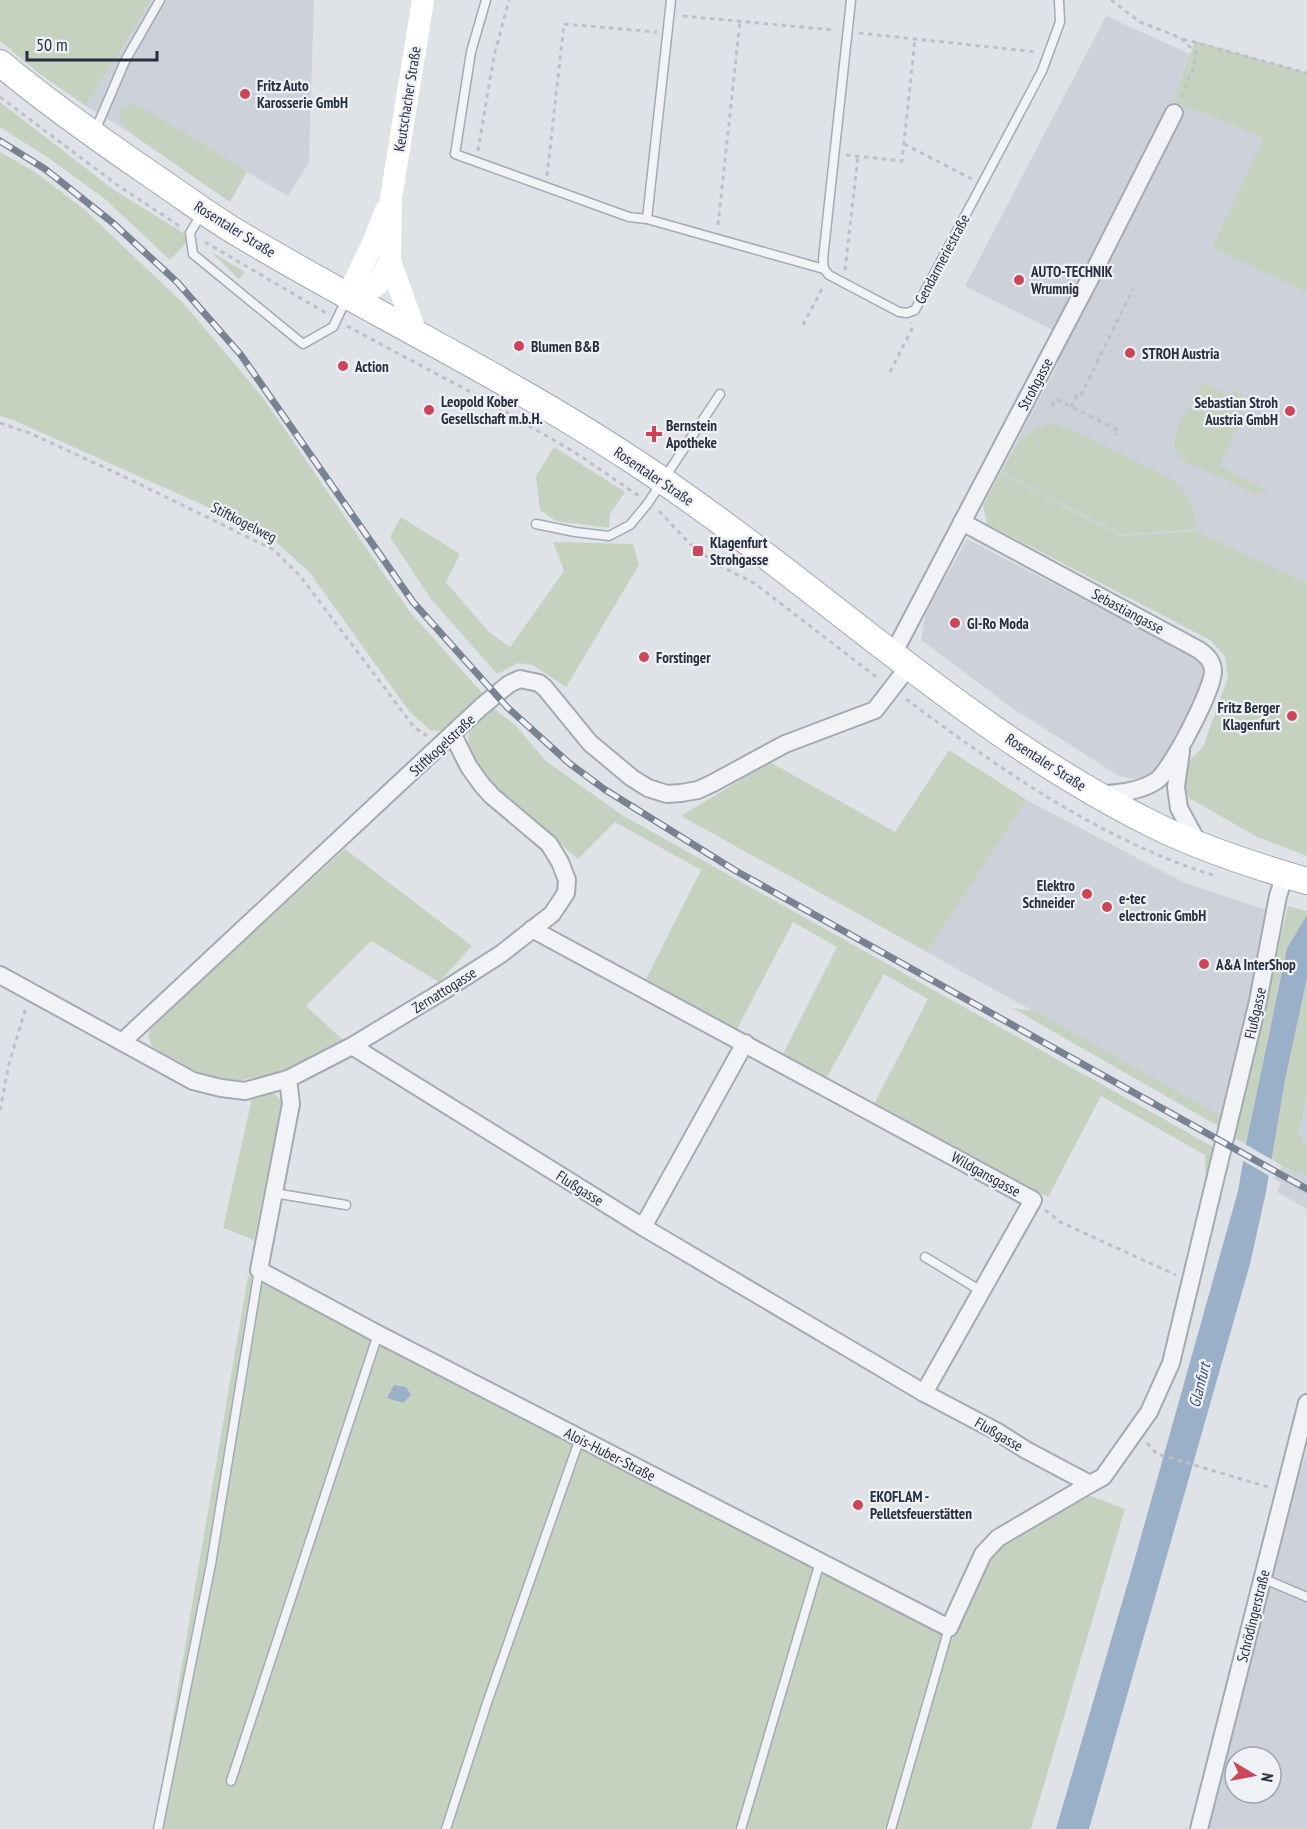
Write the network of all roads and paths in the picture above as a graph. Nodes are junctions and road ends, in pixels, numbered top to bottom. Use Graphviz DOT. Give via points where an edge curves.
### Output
graph roads {
  1 [pos="160,0"];
  2 [pos="423,0"];
  3 [pos="486,0"];
  4 [pos="510,0"];
  5 [pos="671,0"];
  6 [pos="851,0"];
  7 [pos="1059,0"];
  8 [pos="1111,0"];
  9 [pos="669,15"];
  10 [pos="740,21"];
  11 [pos="847,32"];
  12 [pos="668,33"];
  13 [pos="1181,38"];
  14 [pos="915,39"];
  15 [pos="1048,53"];
  16 [pos="0,63"];
  17 [pos="1307,73"];
  18 [pos="1174,113"];
  19 [pos="93,135"];
  20 [pos="904,144"];
  21 [pos="834,154"];
  22 [pos="858,156"];
  23 [pos="476,162"];
  24 [pos="982,183"];
  25 [pos="546,187"];
  26 [pos="391,198"];
  27 [pos="204,210"];
  28 [pos="647,219"];
  29 [pos="717,238"];
  30 [pos="390,261"];
  31 [pos="827,272"];
  32 [pos="844,283"];
  33 [pos="1133,289"];
  34 [pos="348,296"];
  35 [pos="907,313"];
  36 [pos="803,325"];
  37 [pos="416,334"];
  38 [pos="890,372"];
  39 [pos="720,394"];
  40 [pos="1052,406"];
  41 [pos="1071,407"];
  42 [pos="0,423"];
  43 [pos="1115,435"];
  44 [pos="663,481"];
  45 [pos="962,522"];
  46 [pos="537,524"];
  47 [pos="901,660"];
  48 [pos="447,740"];
  49 [pos="1182,745"];
  50 [pos="1098,796"];
  51 [pos="1200,846"];
  52 [pos="1297,878"];
  53 [pos="532,929"];
  54 [pos="0,975"];
  55 [pos="33,995"];
  56 [pos="122,1042"];
  57 [pos="745,1043"];
  58 [pos="352,1046"];
  59 [pos="288,1079"];
  60 [pos="0,1110"];
  61 [pos="274,1193"];
  62 [pos="1033,1200"];
  63 [pos="346,1205"];
  64 [pos="643,1227"];
  65 [pos="925,1257"];
  66 [pos="259,1270"];
  67 [pos="1191,1282"];
  68 [pos="981,1291"];
  69 [pos="378,1334"];
  70 [pos="924,1393"];
  71 [pos="1307,1403"];
  72 [pos="580,1438"];
  73 [pos="1156,1454"];
  74 [pos="1090,1484"];
  75 [pos="1284,1492"];
  76 [pos="820,1562"];
  77 [pos="1262,1578"];
  78 [pos="1307,1597"];
  79 [pos="949,1628"];
  80 [pos="231,1781"];
  81 [pos="158,1829"];
  82 [pos="446,1829"];
  83 [pos="741,1829"];
  84 [pos="891,1829"];
  85 [pos="1199,1829"];
  1 -- 19 [label="lane" via="125,61"];
  2 -- 26 [label="main road, Keutschacher Straße"];
  3 -- 23 [label="lane, Gendarmeriestraße" via="471,52 455,154"];
  4 -- 23 [label="path" via="494,56"];
  5 -- 9 [label="lane"];
  6 -- 11 [label="lane"];
  7 -- 15 [label="lane, Gendarmeriestraße" via="1060,22"];
  8 -- 13 [label="path" via="1140,22"];
  9 -- 10 [label="path"];
  9 -- 12 [label="lane"];
  10 -- 11 [label="path"];
  10 -- 29 [label="path"];
  11 -- 14 [label="path"];
  11 -- 21 [label="lane"];
  12 -- 25 [label="path" via="564,24"];
  12 -- 28 [label="lane"];
  13 -- 17 [label="path"];
  13 -- 18 [label="path" via="1196,53"];
  14 -- 15 [label="path"];
  14 -- 20 [label="path"];
  15 -- 24 [label="lane, Gendarmeriestraße"];
  16 -- 19 [label="main road, Rosentaler Straße"];
  18 -- 45 [label="street, Strohgasse"];
  19 -- 27 [label="main road, Rosentaler Straße"];
  20 -- 22 [label="path" via="902,161"];
  20 -- 24 [label="path"];
  21 -- 22 [label="path"];
  21 -- 31 [label="lane" via="823,259"];
  22 -- 32 [label="path"];
  23 -- 25 [label="lane, Gendarmeriestraße"];
  24 -- 35 [label="lane, Gendarmeriestraße" via="915,310"];
  25 -- 28 [label="lane, Gendarmeriestraße" via="629,217"];
  26 -- 30 [label="main road"];
  26 -- 34 [label="main road"];
  27 -- 34 [label="main road, Rosentaler Straße"];
  27 -- 34 [label="lane" via="190,233 193,254 303,344 333,327"];
  28 -- 29 [label="lane, Gendarmeriestraße"];
  29 -- 31 [label="lane, Gendarmeriestraße"];
  30 -- 34 [label="main road" via="378,284 366,293"];
  30 -- 37 [label="main road"];
  31 -- 32 [label="lane, Gendarmeriestraße"];
  31 -- 36 [label="path"];
  32 -- 35 [label="lane, Gendarmeriestraße"];
  33 -- 41 [label="path" via="1080,398 1076,396"];
  34 -- 37 [label="main road, Rosentaler Straße"];
  35 -- 38 [label="path" via="913,327"];
  37 -- 44 [label="main road, Rosentaler Straße" via="554,412"];
  39 -- 44 [label="lane"];
  40 -- 41 [label="path" via="1056,399"];
  41 -- 43 [label="path" via="1118,429"];
  42 -- 48 [label="path, Stiftkogelweg" via="129,478 274,550 301,577 414,727"];
  44 -- 46 [label="lane" via="630,525 609,536"];
  44 -- 47 [label="main road, Rosentaler Straße"];
  45 -- 47 [label="street, Strohgasse"];
  45 -- 49 [label="street, Sebastiangasse" via="1210,659 1210,686"];
  47 -- 48 [label="street, Stiftkogelstraße" via="875,710 784,744 699,790 667,794 632,778 590,743 545,688 531,680 509,684"];
  47 -- 50 [label="main road, Rosentaler Straße" via="1037,759"];
  48 -- 53 [label="street, Zernattogasse" via="487,791 549,844 560,862 567,879 566,893 552,914"];
  48 -- 56 [label="street, Stiftkogelstraße"];
  49 -- 50 [label="street, Sebastiangasse" via="1158,780 1143,789"];
  49 -- 51 [label="street, Sebastiangasse" via="1176,787 1179,808"];
  50 -- 51 [label="main road, Rosentaler Straße"];
  51 -- 52 [label="main road, Rosentaler Straße"];
  52 -- 67 [label="street, Flußgasse" via="1278,896 1258,1001"];
  53 -- 57 [label="street, Wildgansgasse"];
  53 -- 58 [label="street, Zernattogasse" via="501,954"];
  54 -- 55 [label="street"];
  55 -- 56 [label="street"];
  55 -- 60 [label="path" via="9,1064"];
  56 -- 59 [label="street, Zernattogasse" via="193,1081 221,1088 245,1091"];
  57 -- 62 [label="street, Wildgansgasse"];
  57 -- 64 [label="street"];
  58 -- 59 [label="street, Zernattogasse"];
  58 -- 64 [label="street, Flußgasse"];
  59 -- 61 [label="street" via="291,1104"];
  61 -- 63 [label="lane"];
  61 -- 66 [label="street"];
  62 -- 67 [label="path" via="1060,1222"];
  62 -- 68 [label="street, Wildgansgasse"];
  64 -- 70 [label="street, Flußgasse"];
  65 -- 68 [label="lane"];
  66 -- 69 [label="street, Alois-Huber-Straße"];
  66 -- 81 [label="lane" via="211,1564"];
  67 -- 74 [label="street, Flußgasse" via="1164,1383 1149,1412 1103,1477"];
  68 -- 70 [label="street, Wildgansgasse"];
  69 -- 72 [label="street, Alois-Huber-Straße"];
  69 -- 80 [label="lane"];
  70 -- 74 [label="street, Flußgasse"];
  71 -- 75 [label="street, Schrödingerstraße"];
  72 -- 76 [label="street, Alois-Huber-Straße"];
  72 -- 82 [label="lane"];
  73 -- 75 [label="path"];
  74 -- 79 [label="street" via="998,1538 983,1554"];
  75 -- 77 [label="street, Schrödingerstraße"];
  76 -- 79 [label="street, Alois-Huber-Straße"];
  76 -- 83 [label="lane"];
  77 -- 78 [label="lane"];
  77 -- 85 [label="street, Schrödingerstraße"];
  79 -- 84 [label="lane"];
}
